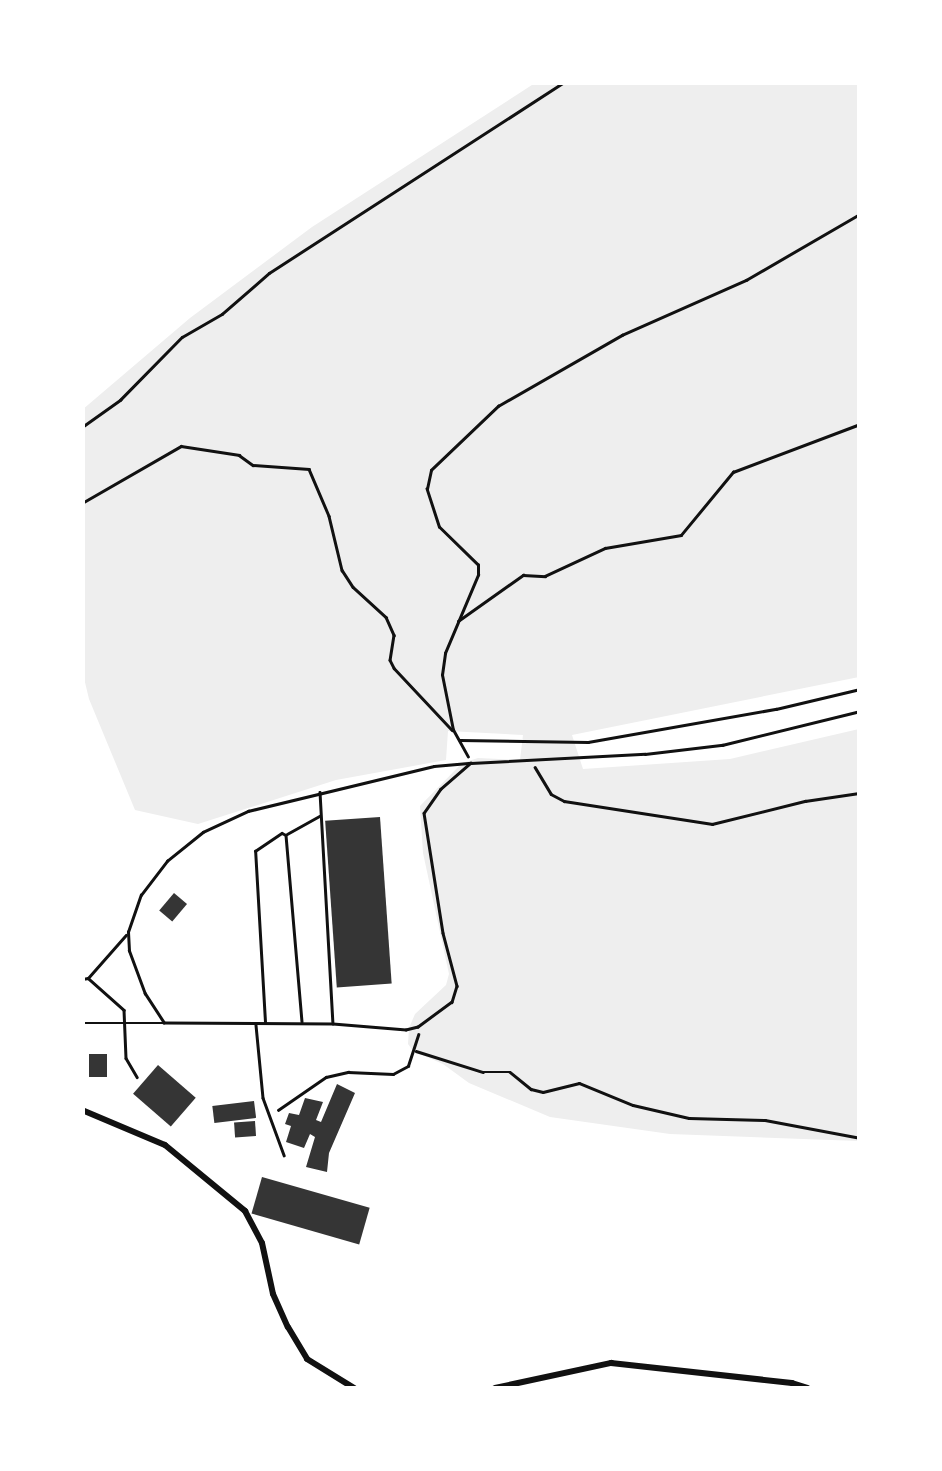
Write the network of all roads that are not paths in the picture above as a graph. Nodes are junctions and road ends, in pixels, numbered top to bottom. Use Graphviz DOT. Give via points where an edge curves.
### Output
graph roads {
  1 [pos="860,712"];
  2 [pos="471,763"];
  3 [pos="320,792"];
  4 [pos="322,815"];
  5 [pos="286,835"];
  6 [pos="128,932"];
  7 [pos="85,979"];
  8 [pos="265,1023"];
  9 [pos="302,1023"];
  10 [pos="82,1024"];
  11 [pos="126,1024"];
  12 [pos="164,1024"];
  13 [pos="256,1024"];
  14 [pos="333,1024"];
  15 [pos="137,1077"];
  16 [pos="82,1110"];
  17 [pos="284,1155"];
  18 [pos="354,1388"];
  19 [pos="496,1388"];
  20 [pos="807,1388"];
  1 -- 2 [label="lane" via="722,745"];
  2 -- 3 [label="lane"];
  2 -- 14 [label="lane" via="424,813 457,986 452,1002 406,1030"];
  3 -- 4 [label="lane"];
  3 -- 6 [label="lane" via="248,811 204,832 167,860 141,894"];
  4 -- 5 [label="lane"];
  4 -- 14 [label="lane"];
  5 -- 8 [label="lane" via="255,851"];
  5 -- 9 [label="lane"];
  6 -- 7 [label="lane"];
  6 -- 12 [label="lane" via="133,968"];
  7 -- 11 [label="lane" via="124,1010"];
  8 -- 9 [label="lane"];
  8 -- 13 [label="lane"];
  9 -- 14 [label="lane"];
  10 -- 11 [label="lane"];
  11 -- 12 [label="lane"];
  11 -- 15 [label="lane" via="126,1058"];
  12 -- 13 [label="lane"];
  13 -- 17 [label="lane" via="267,1113"];
  16 -- 18 [label="street" via="165,1145 245,1212 298,1343 326,1374"];
  19 -- 20 [label="street" via="610,1363"];
}
